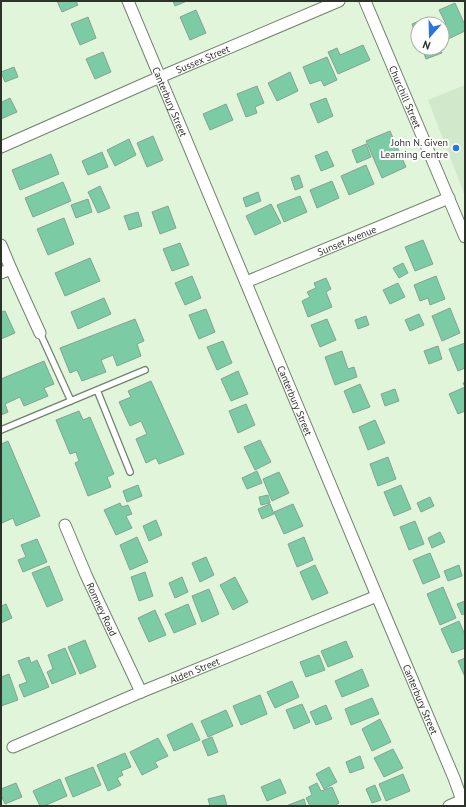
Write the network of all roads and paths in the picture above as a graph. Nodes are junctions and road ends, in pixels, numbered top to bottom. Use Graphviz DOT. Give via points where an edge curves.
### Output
graph roads {
  1 [pos="128,1"];
  2 [pos="339,1"];
  3 [pos="365,1"];
  4 [pos="160,77"];
  5 [pos="1,147"];
  6 [pos="449,198"];
  7 [pos="465,237"];
  8 [pos="1,246"];
  9 [pos="6,271"];
  10 [pos="246,282"];
  11 [pos="40,333"];
  12 [pos="145,370"];
  13 [pos="97,390"];
  14 [pos="72,401"];
  15 [pos="1,430"];
  16 [pos="130,472"];
  17 [pos="66,525"];
  18 [pos="377,596"];
  19 [pos="141,692"];
  20 [pos="13,747"];
  21 [pos="463,800"];
  22 [pos="449,806"];
  1 -- 4 [label="street, Canterbury Street"];
  2 -- 4 [label="street, Sussex Street"];
  3 -- 6 [label="street, Churchill Street"];
  4 -- 5 [label="street, Sussex Street"];
  4 -- 10 [label="street, Canterbury Street"];
  6 -- 7 [label="street, Churchill Street"];
  6 -- 10 [label="street, Sunset Avenue"];
  8 -- 9 [label="street"];
  9 -- 11 [label="street"];
  10 -- 18 [label="street, Canterbury Street"];
  11 -- 14 [label="lane"];
  12 -- 13 [label="lane"];
  13 -- 14 [label="lane"];
  13 -- 16 [label="lane"];
  14 -- 15 [label="lane"];
  17 -- 19 [label="street, Romney Road"];
  18 -- 19 [label="street, Alden Street"];
  18 -- 21 [label="street, Canterbury Street"];
  19 -- 20 [label="street, Alden Street"];
  21 -- 22 [label="street"];
}
